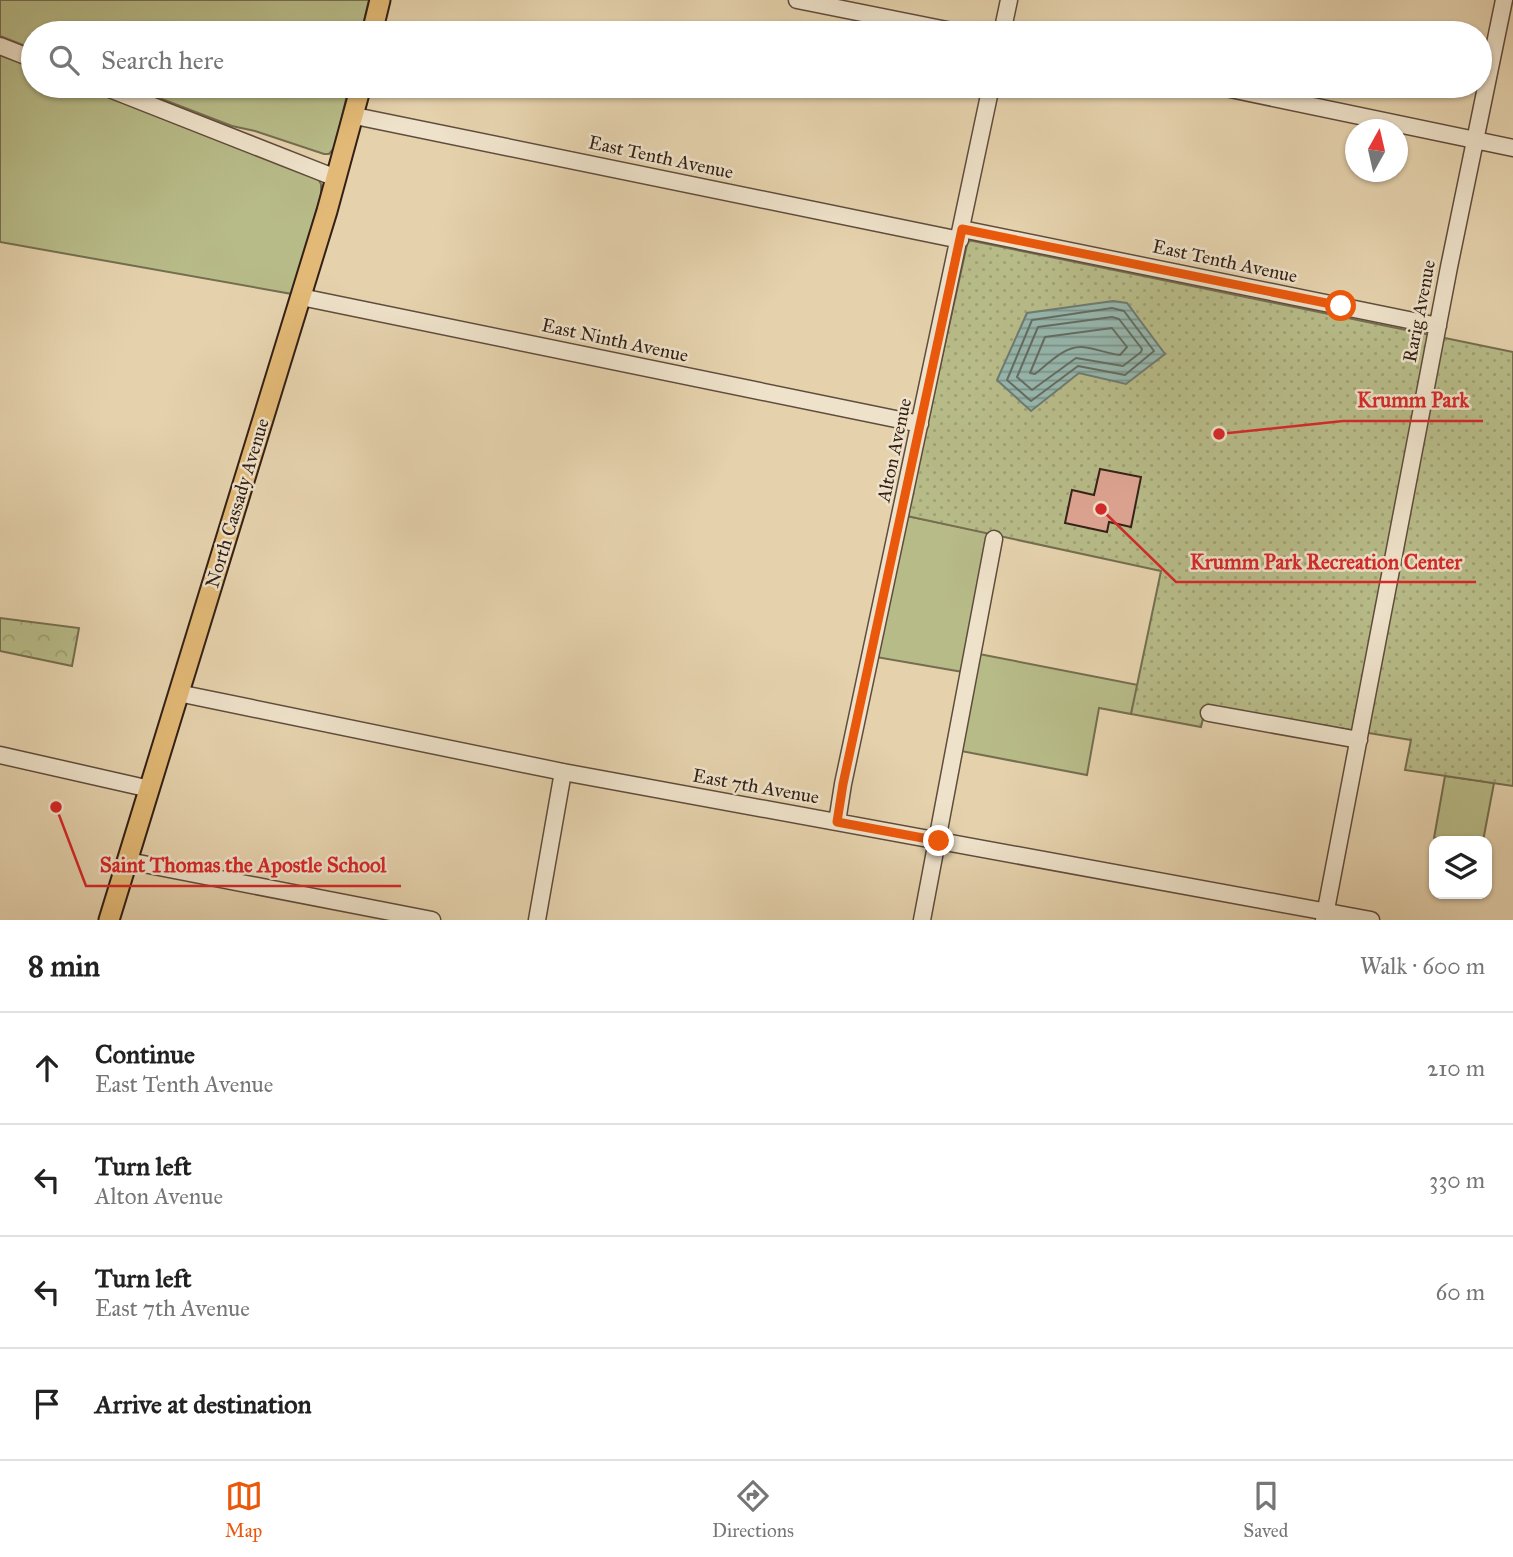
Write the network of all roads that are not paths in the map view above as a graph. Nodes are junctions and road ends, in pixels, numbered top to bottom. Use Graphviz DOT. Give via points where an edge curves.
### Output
graph roads {
  1 [pos="380,0"];
  2 [pos="797,0"];
  3 [pos="1009,0"];
  4 [pos="1504,0"];
  5 [pos="375,21"];
  6 [pos="902,21"];
  7 [pos="1005,21"];
  8 [pos="0,46"];
  9 [pos="21,54"];
  10 [pos="1492,56"];
  11 [pos="133,98"];
  12 [pos="359,98"];
  13 [pos="989,98"];
  14 [pos="1273,98"];
  15 [pos="1483,98"];
  16 [pos="355,116"];
  17 [pos="1474,140"];
  18 [pos="1513,148"];
  19 [pos="337,178"];
  20 [pos="961,234"];
  21 [pos="301,297"];
  22 [pos="1438,326"];
  23 [pos="920,424"];
  24 [pos="994,539"];
  25 [pos="178,693"];
  26 [pos="1209,713"];
  27 [pos="1359,740"];
  28 [pos="0,755"];
  29 [pos="563,772"];
  30 [pos="149,789"];
  31 [pos="837,822"];
  32 [pos="939,841"];
  33 [pos="128,861"];
  34 [pos="1325,916"];
  35 [pos="109,920"];
  36 [pos="432,920"];
  37 [pos="537,920"];
  38 [pos="922,920"];
  39 [pos="1371,920"];
  1 -- 5 [label="main road"];
  2 -- 6 [label="street"];
  3 -- 7 [label="street"];
  4 -- 10 [label="street, Rarig Avenue"];
  8 -- 9 [label="street"];
  11 -- 19 [label="street"];
  12 -- 16 [label="main road, North Cassady Avenue"];
  13 -- 20 [label="street, Alton Avenue"];
  14 -- 17 [label="street"];
  15 -- 17 [label="street, Rarig Avenue"];
  16 -- 19 [label="main road, North Cassady Avenue"];
  16 -- 20 [label="street, East Tenth Avenue"];
  17 -- 18 [label="street"];
  17 -- 22 [label="street, Rarig Avenue"];
  19 -- 21 [label="main road, North Cassady Avenue"];
  20 -- 22 [label="street, East Tenth Avenue"];
  20 -- 23 [label="street, Alton Avenue"];
  21 -- 23 [label="street, East Ninth Avenue"];
  21 -- 25 [label="main road, North Cassady Avenue"];
  22 -- 27 [label="street, Rarig Avenue"];
  23 -- 31 [label="street, Alton Avenue"];
  24 -- 32 [label="street"];
  25 -- 29 [label="street, East 7th Avenue"];
  25 -- 30 [label="main road, North Cassady Avenue"];
  26 -- 27 [label="street"];
  27 -- 34 [label="street, Rarig Avenue"];
  28 -- 30 [label="street"];
  29 -- 31 [label="street, East 7th Avenue"];
  29 -- 37 [label="street"];
  30 -- 33 [label="main road, North Cassady Avenue"];
  31 -- 32 [label="street, East 7th Avenue"];
  32 -- 34 [label="street, East 7th Avenue"];
  32 -- 38 [label="street"];
  33 -- 35 [label="main road, North Cassady Avenue"];
  33 -- 36 [label="street"];
  34 -- 39 [label="street, East 7th Avenue"];
}
